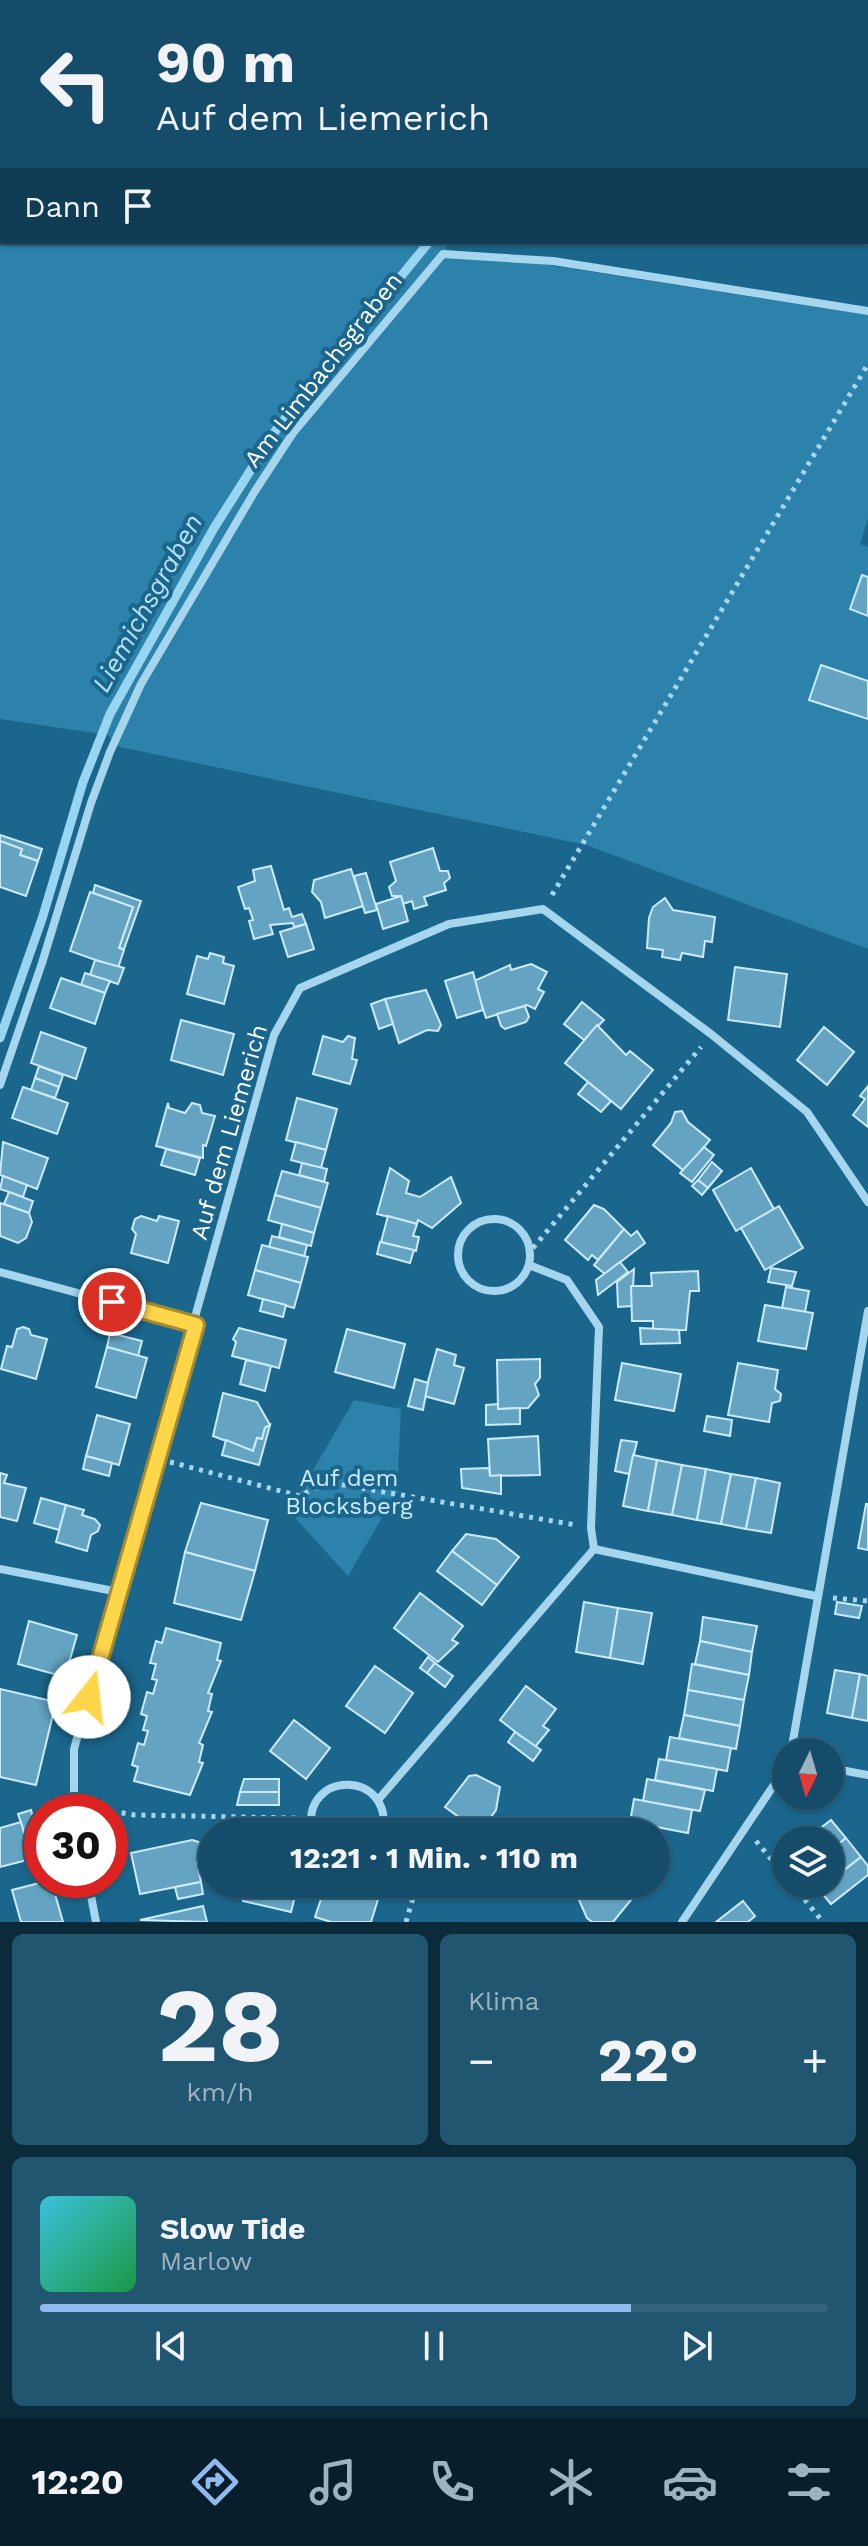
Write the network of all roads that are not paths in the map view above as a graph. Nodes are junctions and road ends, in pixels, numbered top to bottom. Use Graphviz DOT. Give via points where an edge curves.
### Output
graph roads {
  1 [pos="868,311"];
  2 [pos="0,1085"];
  3 [pos="868,1202"];
  4 [pos="529,1265"];
  5 [pos="0,1272"];
  6 [pos="868,1311"];
  7 [pos="196,1325"];
  8 [pos="594,1549"];
  9 [pos="0,1569"];
  10 [pos="119,1592"];
  11 [pos="816,1596"];
  12 [pos="793,1738"];
  13 [pos="844,1771"];
  14 [pos="868,1775"];
  15 [pos="772,1788"];
  16 [pos="74,1794"];
  17 [pos="378,1800"];
  18 [pos="310,1818"];
  19 [pos="384,1818"];
  20 [pos="91,1898"];
  21 [pos="96,1922"];
  22 [pos="682,1922"];
  1 -- 2 [label="street, Am Limbachsgraben" via="553,261 443,254 293,433 141,684 91,803"];
  3 -- 7 [label="street, Auf dem Liemerich" via="807,1112 543,909 449,924 300,988 274,1035"];
  4 -- 4 [label="street" via="514,1285 490,1291 468,1280 458,1258 465,1234 497,1219 519,1230 530,1252"];
  4 -- 8 [label="street" via="567,1280 599,1327"];
  5 -- 7 [label="street"];
  6 -- 11 [label="street"];
  7 -- 10 [label="street, Auf dem Liemerich"];
  8 -- 11 [label="street"];
  8 -- 17 [label="street"];
  9 -- 10 [label="street"];
  10 -- 16 [label="street, Auf dem Liemerich" via="74,1749"];
  11 -- 12 [label="street"];
  13 -- 14 [label="street"];
  15 -- 22 [label="street"];
  17 -- 18 [label="street" via="360,1786 338,1785 319,1797"];
  17 -- 19 [label="street"];
  20 -- 21 [label="street"];
}
